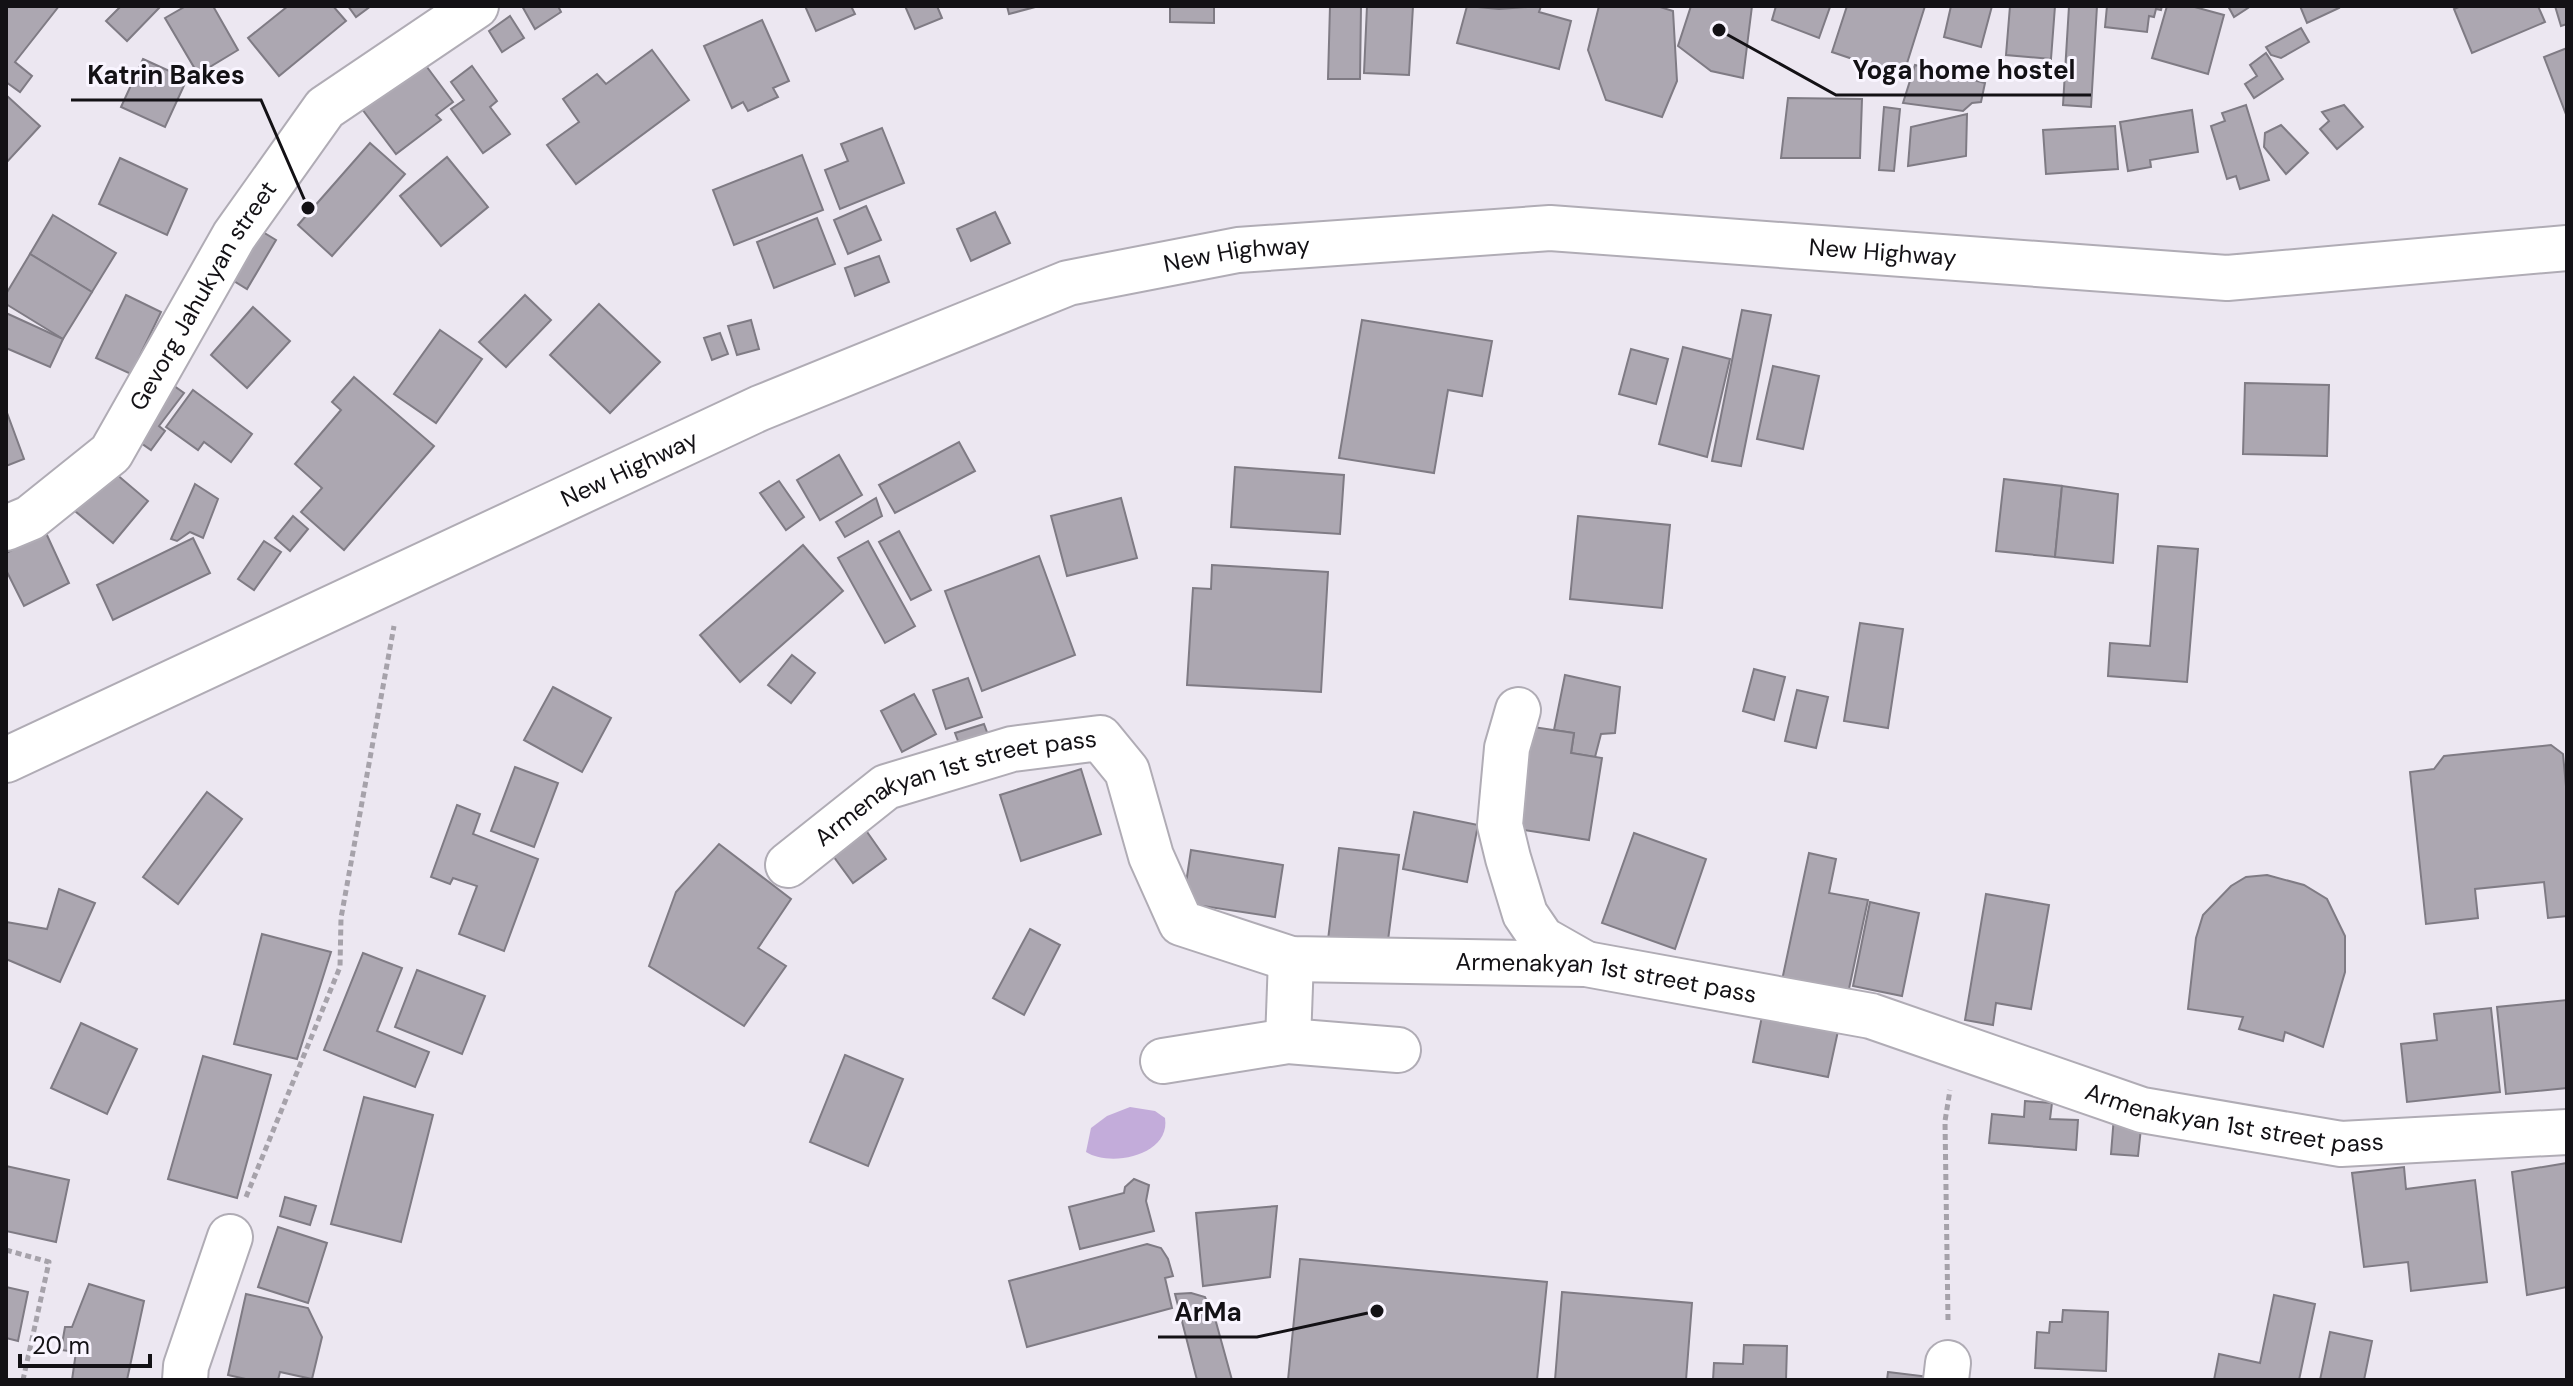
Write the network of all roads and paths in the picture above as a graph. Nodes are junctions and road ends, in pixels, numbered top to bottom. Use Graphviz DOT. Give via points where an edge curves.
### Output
graph roads {
  1 [pos="476,6"];
  2 [pos="2567,248"];
  3 [pos="6,528"];
  4 [pos="403,574"];
  5 [pos="1518,710"];
  6 [pos="6,760"];
  7 [pos="788,865"];
  8 [pos="1291,959"];
  9 [pos="1586,964"];
  10 [pos="1288,1041"];
  11 [pos="1957,1045"];
  12 [pos="1398,1050"];
  13 [pos="1163,1061"];
  14 [pos="2567,1132"];
  15 [pos="230,1237"];
  16 [pos="6,1250"];
  17 [pos="1947,1371"];
  18 [pos="23,1380"];
  19 [pos="185,1380"];
  1 -- 3 [label="street, Gevorg Jahukyan street" via="325,108 234,236 111,453 30,518"];
  2 -- 4 [label="street, New Highway" via="2227,278 1550,228 1238,250 1068,283 760,408"];
  4 -- 6 [label="street, New Highway"];
  4 -- 15 [label="path" via="341,918 340,967"];
  5 -- 9 [label="street" via="1507,748 1500,825 1508,858 1525,914 1542,939"];
  7 -- 8 [label="street, Armenakyan 1st street pass" via="886,787 1012,749 1100,738 1127,771 1151,856 1181,923"];
  8 -- 9 [label="street, Armenakyan 1st street pass"];
  8 -- 10 [label="street"];
  9 -- 11 [label="street, Armenakyan 1st street pass" via="1871,1016"];
  10 -- 12 [label="street"];
  10 -- 13 [label="street"];
  11 -- 14 [label="street, Armenakyan 1st street pass" via="2142,1110 2341,1144"];
  11 -- 17 [label="path" via="1945,1121"];
  15 -- 19 [label="street"];
  16 -- 18 [label="path" via="49,1262"];
}
